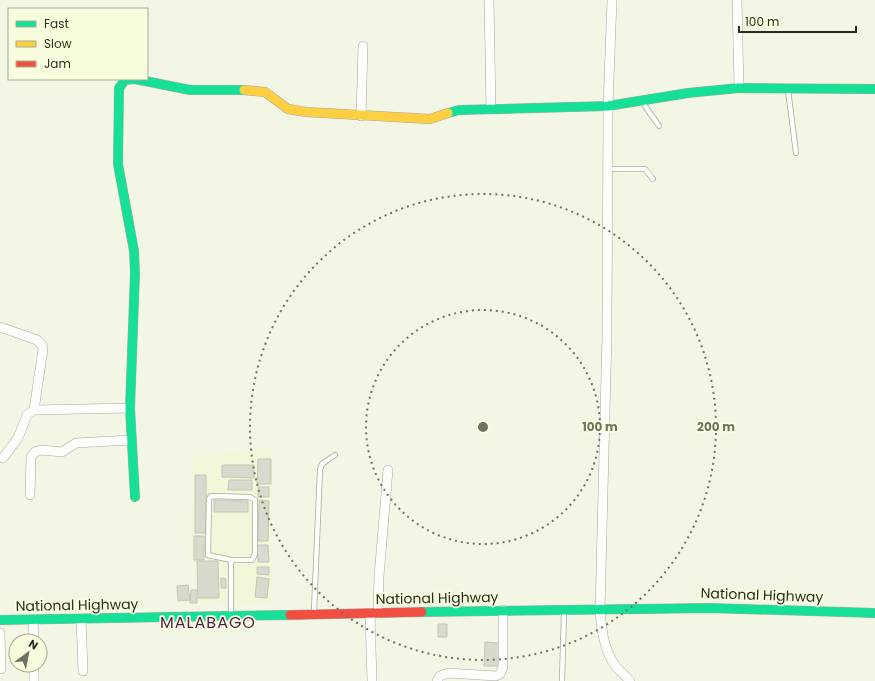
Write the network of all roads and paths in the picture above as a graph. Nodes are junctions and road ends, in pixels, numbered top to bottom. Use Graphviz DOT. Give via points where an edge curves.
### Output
graph roads {
  1 [pos="489,0"];
  2 [pos="612,0"];
  3 [pos="737,0"];
  4 [pos="363,46"];
  5 [pos="125,80"];
  6 [pos="140,80"];
  7 [pos="739,88"];
  8 [pos="788,88"];
  9 [pos="875,89"];
  10 [pos="641,100"];
  11 [pos="608,106"];
  12 [pos="491,109"];
  13 [pos="361,116"];
  14 [pos="658,126"];
  15 [pos="796,153"];
  16 [pos="608,169"];
  17 [pos="653,179"];
  18 [pos="0,326"];
  19 [pos="130,408"];
  20 [pos="34,410"];
  21 [pos="131,440"];
  22 [pos="335,455"];
  23 [pos="4,458"];
  24 [pos="388,470"];
  25 [pos="30,495"];
  26 [pos="135,497"];
  27 [pos="231,560"];
  28 [pos="600,607"];
  29 [pos="564,608"];
  30 [pos="503,610"];
  31 [pos="374,613"];
  32 [pos="875,613"];
  33 [pos="314,615"];
  34 [pos="231,616"];
  35 [pos="0,620"];
  36 [pos="81,620"];
  37 [pos="33,621"];
  38 [pos="0,633"];
  39 [pos="34,633"];
  40 [pos="1,669"];
  41 [pos="83,671"];
  42 [pos="372,681"];
  43 [pos="437,681"];
  44 [pos="562,681"];
  45 [pos="630,681"];
  1 -- 12 [label="street"];
  2 -- 11 [label="street"];
  3 -- 7 [label="street"];
  4 -- 13 [label="street"];
  5 -- 19 [label="main road" via="119,88 118,164 134,251"];
  6 -- 13 [label="main road" via="190,90 237,89 265,92 284,107 294,111"];
  7 -- 8 [label="main road"];
  7 -- 10 [label="main road"];
  8 -- 9 [label="main road"];
  8 -- 15 [label="lane"];
  10 -- 11 [label="main road"];
  10 -- 14 [label="lane"];
  11 -- 12 [label="main road"];
  11 -- 16 [label="street"];
  12 -- 13 [label="main road" via="459,110 430,119"];
  16 -- 17 [label="lane" via="645,168"];
  16 -- 28 [label="street" via="607,342"];
  18 -- 20 [label="street" via="37,340 42,345"];
  19 -- 20 [label="street"];
  19 -- 21 [label="main road"];
  20 -- 23 [label="street" via="27,415 18,438"];
  21 -- 25 [label="street" via="76,443 62,452 35,452 31,457"];
  21 -- 26 [label="main road"];
  22 -- 33 [label="lane" via="322,464 320,470"];
  24 -- 31 [label="street"];
  27 -- 27 [label="lane" via="252,560 255,557 255,500 250,497 211,496 207,553 212,557"];
  27 -- 34 [label="lane"];
  28 -- 29 [label="main road, National Highway"];
  28 -- 32 [label="main road, National Highway" via="757,608"];
  28 -- 45 [label="street" via="607,648 614,665"];
  29 -- 30 [label="main road, National Highway"];
  29 -- 44 [label="lane"];
  30 -- 31 [label="main road, National Highway"];
  30 -- 43 [label="street" via="503,667 500,674 496,676 448,673 440,676"];
  31 -- 33 [label="main road, National Highway"];
  31 -- 42 [label="street"];
  33 -- 34 [label="main road, National Highway"];
  34 -- 36 [label="main road, National Highway"];
  35 -- 37 [label="main road, National Highway"];
  36 -- 37 [label="main road, National Highway"];
  36 -- 41 [label="street"];
  37 -- 39 [label="street"];
  38 -- 40 [label="street"];
}
